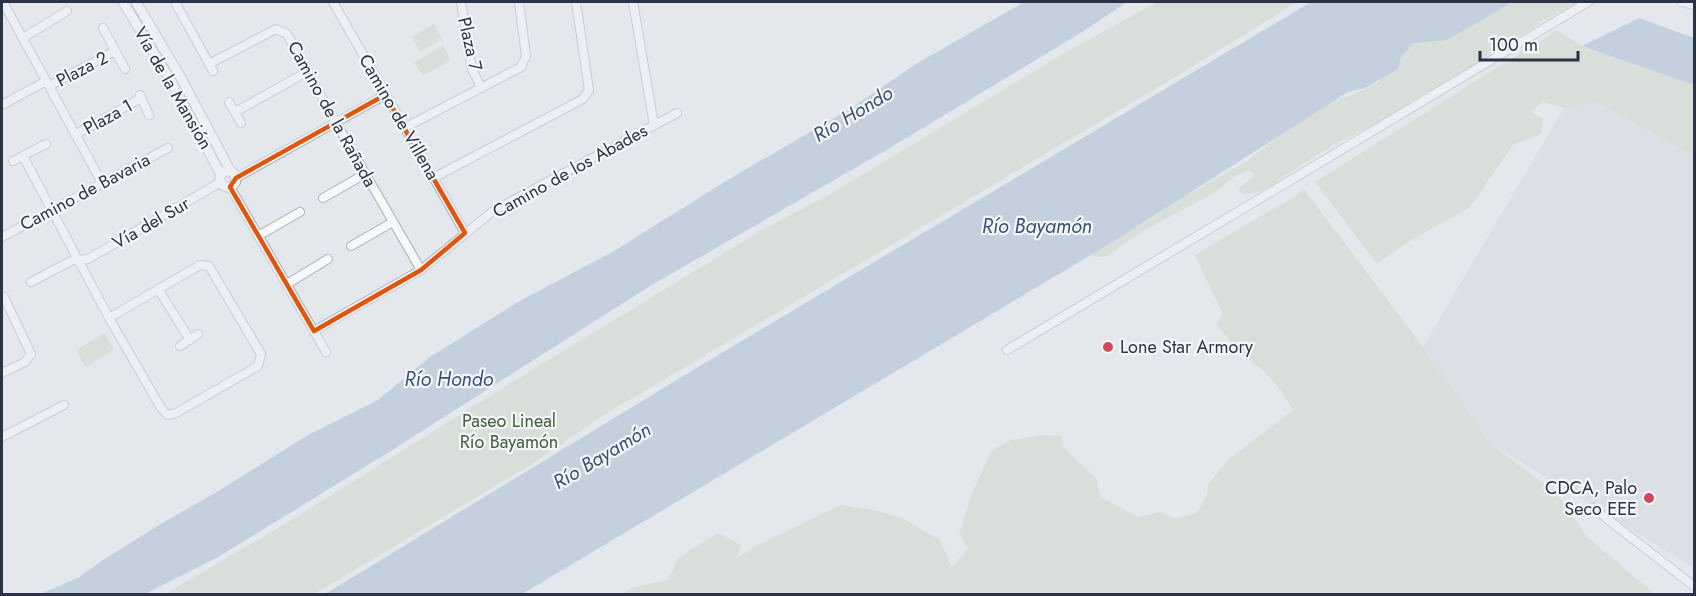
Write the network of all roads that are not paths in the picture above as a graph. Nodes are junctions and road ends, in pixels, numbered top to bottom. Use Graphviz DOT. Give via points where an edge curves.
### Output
graph roads {
  1 [pos="3,2"];
  2 [pos="123,2"];
  3 [pos="136,2"];
  4 [pos="175,2"];
  5 [pos="333,2"];
  6 [pos="461,2"];
  7 [pos="519,2"];
  8 [pos="576,2"];
  9 [pos="633,2"];
  10 [pos="1588,2"];
  11 [pos="1682,2"];
  12 [pos="1695,5"];
  13 [pos="67,11"];
  14 [pos="103,28"];
  15 [pos="23,38"];
  16 [pos="116,51"];
  17 [pos="125,69"];
  18 [pos="308,72"];
  19 [pos="48,83"];
  20 [pos="481,87"];
  21 [pos="385,95"];
  22 [pos="229,102"];
  23 [pos="2,105"];
  24 [pos="235,112"];
  25 [pos="677,113"];
  26 [pos="149,116"];
  27 [pos="241,123"];
  28 [pos="336,123"];
  29 [pos="654,125"];
  30 [pos="404,128"];
  31 [pos="75,135"];
  32 [pos="46,144"];
  33 [pos="168,148"];
  34 [pos="23,156"];
  35 [pos="13,161"];
  36 [pos="365,174"];
  37 [pos="234,175"];
  38 [pos="433,177"];
  39 [pos="221,179"];
  40 [pos="102,183"];
  41 [pos="231,187"];
  42 [pos="323,198"];
  43 [pos="51,210"];
  44 [pos="300,212"];
  45 [pos="393,222"];
  46 [pos="465,232"];
  47 [pos="258,236"];
  48 [pos="2,237"];
  49 [pos="351,246"];
  50 [pos="328,259"];
  51 [pos="80,261"];
  52 [pos="421,270"];
  53 [pos="31,282"];
  54 [pos="286,284"];
  55 [pos="158,289"];
  56 [pos="4,297"];
  57 [pos="109,318"];
  58 [pos="314,331"];
  59 [pos="198,334"];
  60 [pos="190,340"];
  61 [pos="180,346"];
  62 [pos="1007,350"];
  63 [pos="326,352"];
  64 [pos="2,373"];
  65 [pos="64,405"];
  66 [pos="2,437"];
  67 [pos="1593,508"];
  68 [pos="1695,586"];
  1 -- 15 [label="street"];
  2 -- 39 [label="street, Vía de la Mansión" via="171,81"];
  3 -- 37 [label="street, Vía de la Mansión"];
  4 -- 18 [label="street, Camino de la Rañada" via="211,67 276,29 287,34"];
  5 -- 21 [label="street, Camino de Villena"];
  6 -- 20 [label="street, Plaza 7" via="472,69"];
  7 -- 20 [label="street" via="525,61 521,67"];
  8 -- 38 [label="street" via="590,90 584,99"];
  9 -- 29 [label="street"];
  10 -- 62 [label="street"];
  11 -- 12 [label="street"];
  13 -- 15 [label="street"];
  14 -- 16 [label="street, Plaza 2"];
  15 -- 19 [label="street"];
  16 -- 17 [label="street, Plaza 2"];
  16 -- 19 [label="street, Plaza 2"];
  18 -- 24 [label="street"];
  18 -- 28 [label="street, Camino de la Rañada"];
  19 -- 23 [label="street, Plaza 2"];
  19 -- 31 [label="street"];
  20 -- 30 [label="street"];
  21 -- 28 [label="street"];
  21 -- 30 [label="street, Camino de Villena"];
  22 -- 24 [label="street"];
  24 -- 27 [label="street"];
  25 -- 29 [label="street, Camino de los Abades"];
  26 -- 31 [label="street, Plaza 1" via="140,96"];
  28 -- 36 [label="street, Camino de la Rañada"];
  28 -- 37 [label="street"];
  29 -- 46 [label="street, Camino de los Abades" via="493,211"];
  30 -- 38 [label="street, Camino de Villena"];
  31 -- 40 [label="street"];
  32 -- 34 [label="street"];
  33 -- 40 [label="street, Camino de Bavaria"];
  34 -- 35 [label="street"];
  34 -- 43 [label="street"];
  36 -- 42 [label="street"];
  36 -- 45 [label="street, Camino de la Rañada"];
  37 -- 39 [label="street" via="224,173"];
  37 -- 41 [label="street" via="236,182"];
  38 -- 46 [label="street, Camino de Villena"];
  39 -- 41 [label="street" via="225,187"];
  39 -- 51 [label="street, Vía del Sur" via="88,260"];
  40 -- 43 [label="street, Camino de Bavaria"];
  41 -- 47 [label="street"];
  43 -- 48 [label="street, Camino de Bavaria"];
  43 -- 51 [label="street"];
  44 -- 47 [label="street"];
  45 -- 49 [label="street"];
  45 -- 52 [label="street, Camino de la Rañada"];
  46 -- 52 [label="street, Camino de los Abades"];
  47 -- 54 [label="street"];
  50 -- 54 [label="street"];
  51 -- 53 [label="street, Vía del Sur" via="73,260"];
  51 -- 57 [label="street"];
  52 -- 58 [label="street, Camino de los Abades"];
  54 -- 58 [label="street"];
  55 -- 57 [label="street"];
  55 -- 57 [label="street" via="200,265 209,266 261,354 258,366 168,415"];
  55 -- 60 [label="street"];
  56 -- 64 [label="street" via="31,354 25,362"];
  58 -- 63 [label="street"];
  59 -- 60 [label="street"];
  60 -- 61 [label="street"];
  65 -- 66 [label="street"];
  67 -- 68 [label="street"];
}
